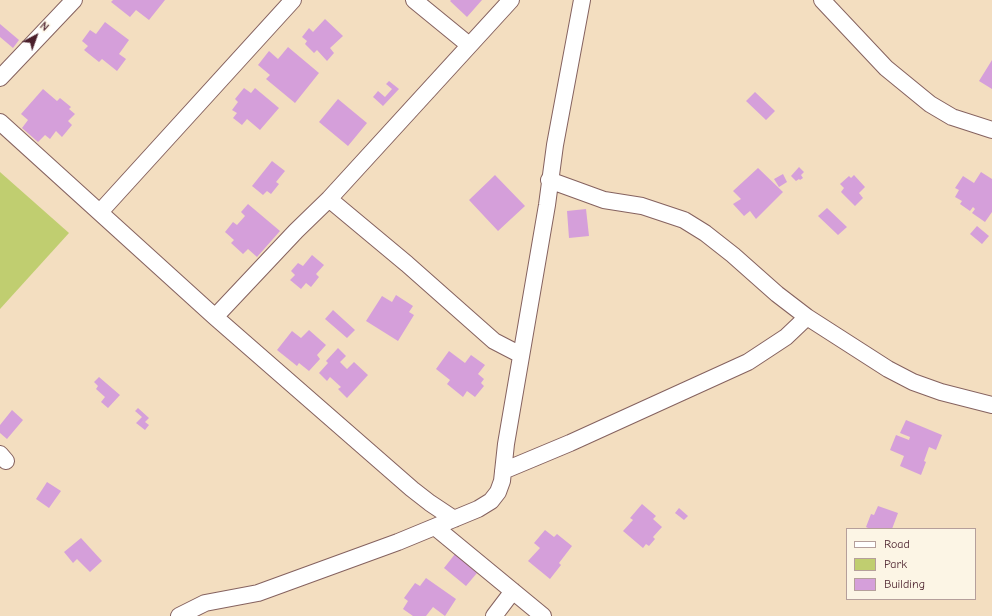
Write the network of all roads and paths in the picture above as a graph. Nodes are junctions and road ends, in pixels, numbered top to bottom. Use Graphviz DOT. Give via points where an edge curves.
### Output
graph roads {
  1 [pos="74,0"];
  2 [pos="293,0"];
  3 [pos="414,0"];
  4 [pos="511,0"];
  5 [pos="582,0"];
  6 [pos="822,0"];
  7 [pos="469,45"];
  8 [pos="0,78"];
  9 [pos="0,122"];
  10 [pos="992,130"];
  11 [pos="549,180"];
  12 [pos="329,199"];
  13 [pos="100,212"];
  14 [pos="215,317"];
  15 [pos="807,317"];
  16 [pos="521,355"];
  17 [pos="992,405"];
  18 [pos="503,471"];
  19 [pos="454,519"];
  20 [pos="435,527"];
  21 [pos="513,591"];
  22 [pos="206,609"];
  23 [pos="179,616"];
  24 [pos="494,616"];
  25 [pos="543,616"];
  1 -- 8 [label="street"];
  2 -- 13 [label="street"];
  3 -- 7 [label="street"];
  4 -- 7 [label="street"];
  5 -- 11 [label="street"];
  6 -- 10 [label="street" via="886,68 930,104 952,117"];
  7 -- 12 [label="street"];
  9 -- 13 [label="street"];
  11 -- 15 [label="street" via="604,200 642,206 684,220 733,255"];
  11 -- 16 [label="street"];
  12 -- 14 [label="street"];
  12 -- 16 [label="street" via="494,341"];
  13 -- 14 [label="street"];
  14 -- 19 [label="street" via="412,489"];
  15 -- 17 [label="street" via="913,382"];
  15 -- 18 [label="street" via="786,337 748,362"];
  16 -- 18 [label="street"];
  18 -- 19 [label="street" via="498,492 491,501"];
  19 -- 20 [label="street"];
  20 -- 21 [label="street"];
  20 -- 22 [label="street" via="265,591"];
  21 -- 24 [label="street"];
  21 -- 25 [label="street"];
  22 -- 23 [label="street"];
}
